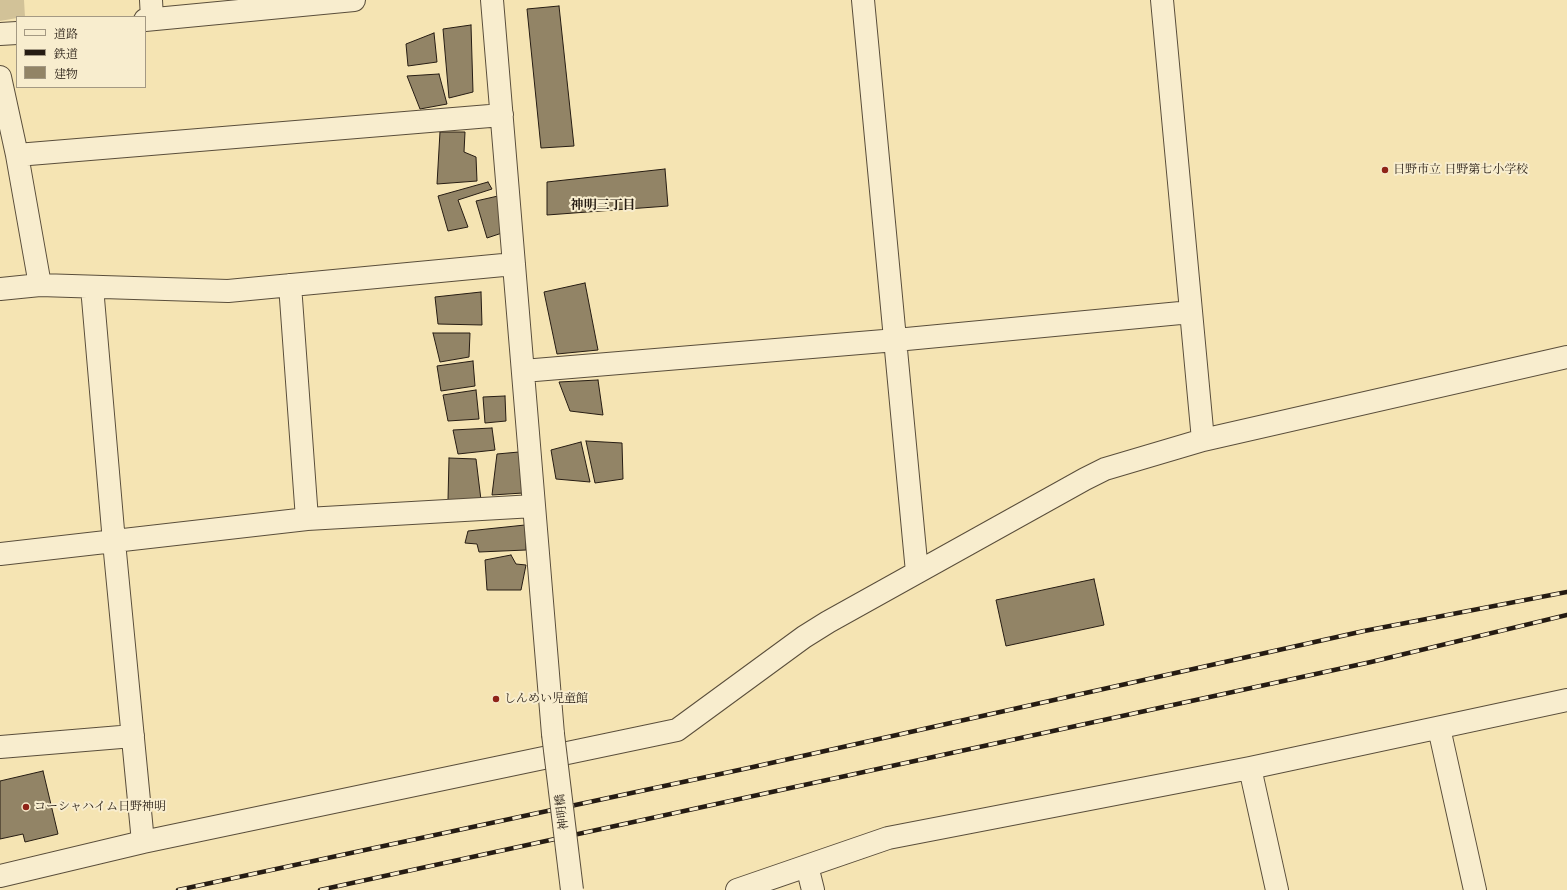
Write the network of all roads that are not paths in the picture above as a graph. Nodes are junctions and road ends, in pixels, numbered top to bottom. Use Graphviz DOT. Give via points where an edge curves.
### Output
graph roads {
  1 [pos="354,0"];
  2 [pos="492,0"];
  3 [pos="863,0"];
  4 [pos="1162,0"];
  5 [pos="149,13"];
  6 [pos="16,33"];
  7 [pos="0,34"];
  8 [pos="0,77"];
  9 [pos="502,115"];
  10 [pos="17,155"];
  11 [pos="514,264"];
  12 [pos="40,285"];
  13 [pos="290,285"];
  14 [pos="92,287"];
  15 [pos="0,289"];
  16 [pos="1191,312"];
  17 [pos="896,340"];
  18 [pos="1567,357"];
  19 [pos="523,371"];
  20 [pos="1203,440"];
  21 [pos="534,506"];
  22 [pos="308,519"];
  23 [pos="114,542"];
  24 [pos="0,554"];
  25 [pos="917,572"];
  26 [pos="1567,700"];
  27 [pos="1439,728"];
  28 [pos="133,736"];
  29 [pos="0,747"];
  30 [pos="1250,768"];
  31 [pos="143,842"];
  32 [pos="807,866"];
  33 [pos="0,876"];
  34 [pos="572,890"];
  35 [pos="737,890"];
  36 [pos="813,890"];
  37 [pos="1277,890"];
  38 [pos="1475,890"];
  1 -- 5 [label="street"];
  2 -- 9 [label="street, 神明橋"];
  3 -- 17 [label="street"];
  4 -- 16 [label="street"];
  6 -- 7 [label="street"];
  8 -- 10 [label="street"];
  9 -- 10 [label="street"];
  9 -- 11 [label="street, 神明橋"];
  10 -- 12 [label="street"];
  11 -- 13 [label="street"];
  11 -- 19 [label="street, 神明橋"];
  12 -- 14 [label="street"];
  12 -- 15 [label="street"];
  13 -- 14 [label="street" via="228,291"];
  13 -- 22 [label="street"];
  14 -- 23 [label="street"];
  16 -- 17 [label="street"];
  16 -- 20 [label="street"];
  17 -- 19 [label="street"];
  17 -- 25 [label="street"];
  18 -- 20 [label="street"];
  19 -- 21 [label="street, 神明橋"];
  20 -- 25 [label="street" via="1105,469 1085,478"];
  21 -- 22 [label="street"];
  21 -- 34 [label="street, 神明橋, bridge" via="553,734"];
  22 -- 23 [label="street"];
  23 -- 24 [label="street"];
  23 -- 28 [label="street"];
  25 -- 31 [label="street" via="804,637 677,730"];
  26 -- 27 [label="street"];
  27 -- 30 [label="street"];
  27 -- 38 [label="street"];
  28 -- 29 [label="street"];
  28 -- 31 [label="street"];
  30 -- 32 [label="street" via="888,838"];
  30 -- 37 [label="street"];
  31 -- 33 [label="street"];
  32 -- 35 [label="street"];
  32 -- 36 [label="street"];
}
